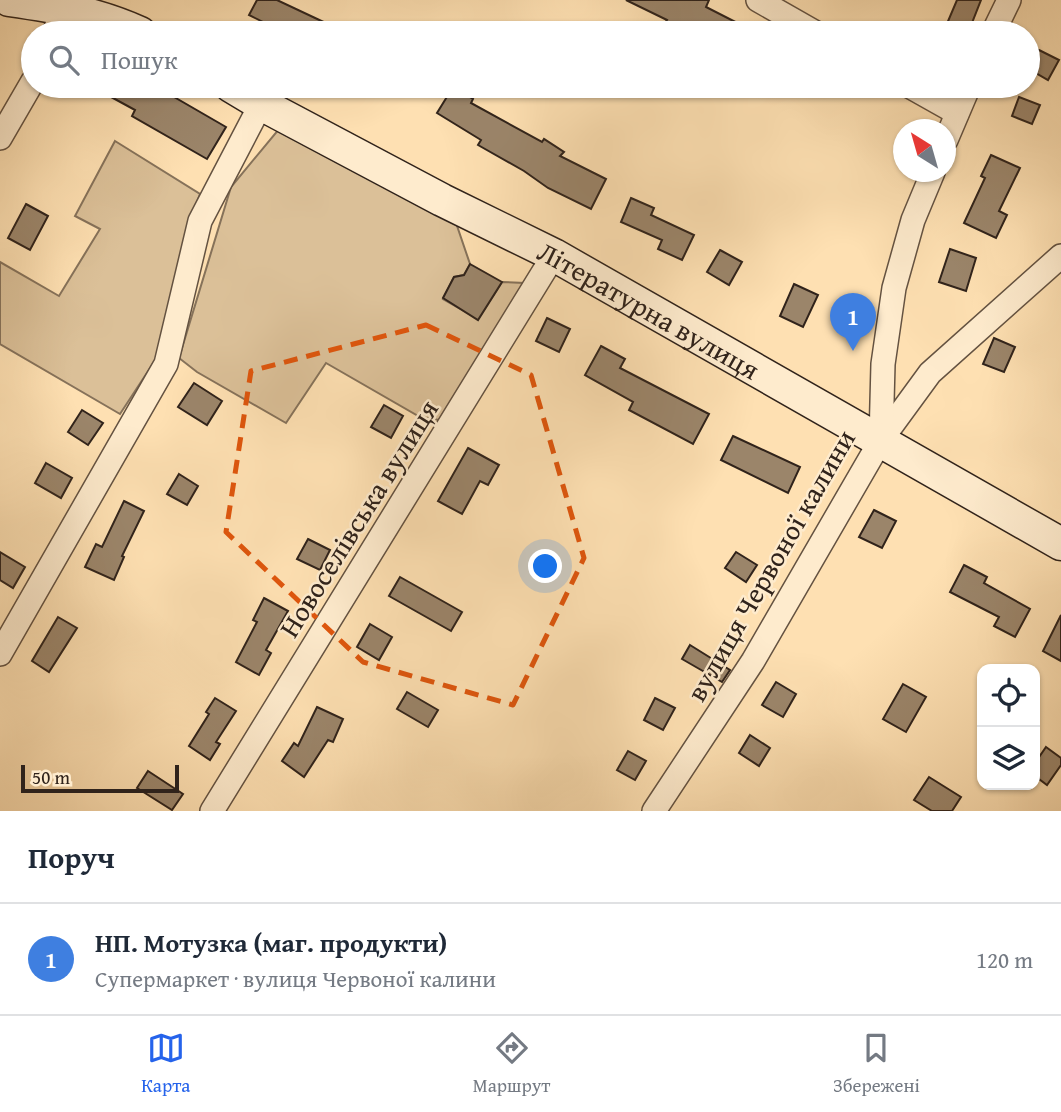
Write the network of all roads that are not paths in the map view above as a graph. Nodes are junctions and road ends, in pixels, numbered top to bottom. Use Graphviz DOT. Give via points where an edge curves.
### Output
graph roads {
  1 [pos="9,0"];
  2 [pos="758,0"];
  3 [pos="1009,0"];
  4 [pos="62,14"];
  5 [pos="114,21"];
  6 [pos="796,21"];
  7 [pos="999,21"];
  8 [pos="23,98"];
  9 [pos="251,98"];
  10 [pos="930,98"];
  11 [pos="964,98"];
  12 [pos="261,104"];
  13 [pos="957,113"];
  14 [pos="955,119"];
  15 [pos="0,138"];
  16 [pos="929,182"];
  17 [pos="554,256"];
  18 [pos="1061,256"];
  19 [pos="881,440"];
  20 [pos="1061,544"];
  21 [pos="0,654"];
  22 [pos="212,811"];
  23 [pos="654,811"];
  1 -- 4 [label="street"];
  2 -- 6 [label="street"];
  3 -- 7 [label="street"];
  4 -- 5 [label="street"];
  8 -- 15 [label="street"];
  9 -- 12 [label="street, Літературна вулиця"];
  10 -- 13 [label="street"];
  11 -- 13 [label="street"];
  12 -- 17 [label="street, Літературна вулиця"];
  12 -- 21 [label="street" via="201,221 166,365"];
  13 -- 14 [label="street"];
  16 -- 19 [label="street, вулиця Червоної калини" via="894,288 883,364"];
  17 -- 19 [label="street, Літературна вулиця"];
  17 -- 22 [label="street, Новоселівська вулиця"];
  18 -- 19 [label="street" via="930,373"];
  19 -- 20 [label="street, Літературна вулиця"];
  19 -- 23 [label="street, вулиця Червоної калини" via="753,662"];
}
